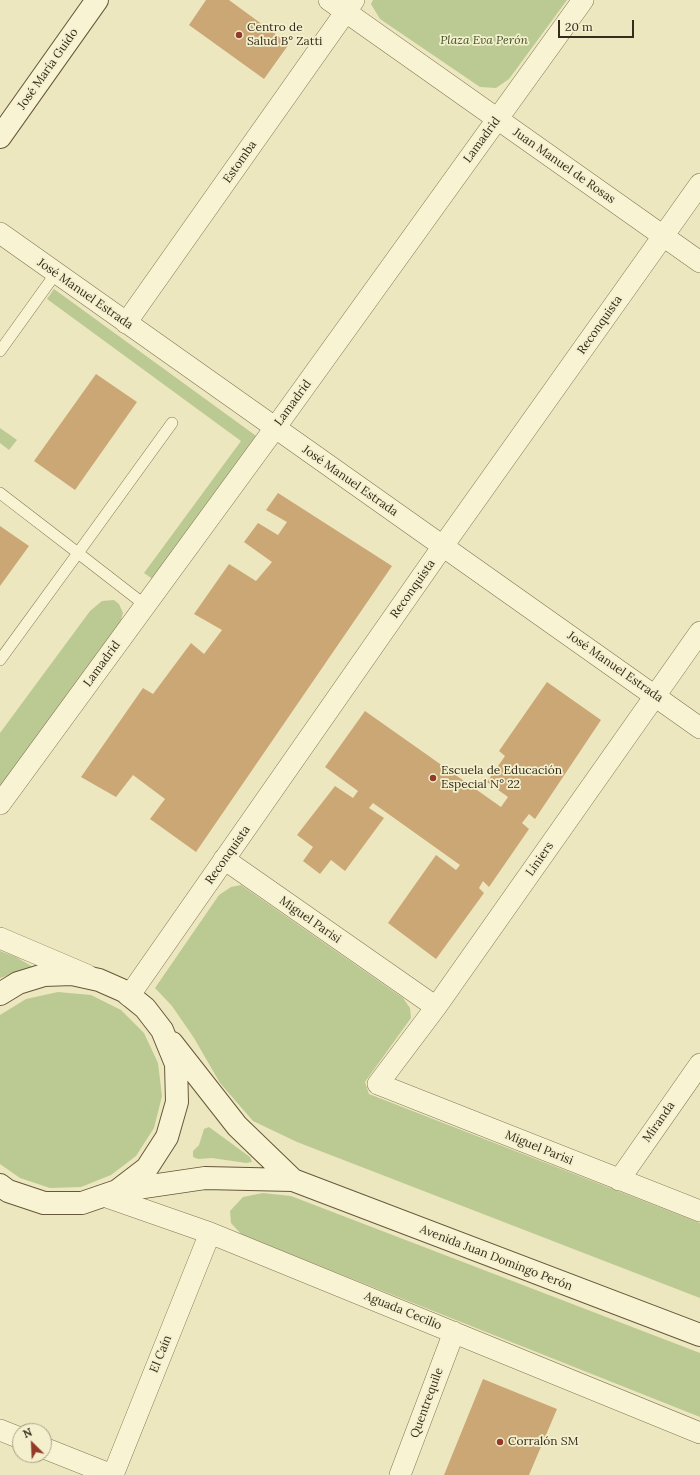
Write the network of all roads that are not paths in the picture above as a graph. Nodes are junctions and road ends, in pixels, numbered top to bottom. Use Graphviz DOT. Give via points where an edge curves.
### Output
graph roads {
  1 [pos="97,0"];
  2 [pos="583,0"];
  3 [pos="343,4"];
  4 [pos="498,119"];
  5 [pos="3,125"];
  6 [pos="700,184"];
  7 [pos="0,233"];
  8 [pos="663,236"];
  9 [pos="700,262"];
  10 [pos="56,273"];
  11 [pos="126,323"];
  12 [pos="0,351"];
  13 [pos="172,423"];
  14 [pos="275,428"];
  15 [pos="0,493"];
  16 [pos="443,546"];
  17 [pos="78,553"];
  18 [pos="145,605"];
  19 [pos="700,632"];
  20 [pos="0,660"];
  21 [pos="655,696"];
  22 [pos="700,728"];
  23 [pos="0,804"];
  24 [pos="224,859"];
  25 [pos="0,938"];
  26 [pos="99,980"];
  27 [pos="6,988"];
  28 [pos="129,996"];
  29 [pos="436,1008"];
  30 [pos="162,1030"];
  31 [pos="700,1064"];
  32 [pos="378,1084"];
  33 [pos="293,1180"];
  34 [pos="619,1180"];
  35 [pos="0,1185"];
  36 [pos="111,1193"];
  37 [pos="700,1211"];
  38 [pos="210,1233"];
  39 [pos="454,1332"];
  40 [pos="700,1335"];
  41 [pos="0,1430"];
  42 [pos="700,1433"];
  43 [pos="12,1435"];
  44 [pos="52,1451"];
  45 [pos="113,1475"];
  46 [pos="400,1475"];
  1 -- 5 [label="main road, José María Guido"];
  2 -- 4 [label="street, Lamadrid"];
  3 -- 4 [label="street, Juan Manuel de Rosas"];
  3 -- 11 [label="street, Estomba"];
  4 -- 8 [label="street, Juan Manuel de Rosas"];
  4 -- 14 [label="street, Lamadrid"];
  6 -- 8 [label="street, Reconquista"];
  7 -- 10 [label="street, José Manuel Estrada"];
  8 -- 9 [label="street, Juan Manuel de Rosas"];
  8 -- 16 [label="street, Reconquista"];
  10 -- 11 [label="street, José Manuel Estrada"];
  10 -- 12 [label="lane"];
  11 -- 14 [label="street, José Manuel Estrada"];
  13 -- 17 [label="lane"];
  14 -- 16 [label="street, José Manuel Estrada"];
  14 -- 18 [label="street, Lamadrid"];
  15 -- 17 [label="lane"];
  16 -- 21 [label="street, José Manuel Estrada"];
  16 -- 24 [label="street, Reconquista"];
  17 -- 18 [label="lane"];
  17 -- 20 [label="lane"];
  18 -- 23 [label="street, Lamadrid"];
  19 -- 21 [label="street, Liniers"];
  21 -- 22 [label="street, José Manuel Estrada"];
  21 -- 29 [label="street, Liniers"];
  24 -- 28 [label="street, Reconquista"];
  24 -- 29 [label="street, Miguel Parisi"];
  25 -- 26 [label="street"];
  26 -- 27 [label="main road, Avenida Juan Domingo Perón" via="72,974 44,975"];
  26 -- 28 [label="main road, Avenida Juan Domingo Perón"];
  28 -- 30 [label="main road, Avenida Juan Domingo Perón" via="145,1008"];
  29 -- 32 [label="street, Liniers"];
  30 -- 33 [label="main road, Avenida Juan Domingo Perón" via="237,1126"];
  30 -- 36 [label="main road, Avenida Juan Domingo Perón" via="176,1064 177,1102 167,1137 147,1168"];
  31 -- 34 [label="street, Miranda"];
  32 -- 34 [label="street, Miguel Parisi"];
  33 -- 36 [label="main road, Avenida Juan Domingo Perón" via="205,1178"];
  33 -- 40 [label="main road, Avenida Juan Domingo Perón"];
  34 -- 37 [label="street, Miguel Parisi"];
  35 -- 36 [label="main road, Avenida Juan Domingo Perón" via="8,1191 44,1203 82,1203"];
  36 -- 38 [label="street, Aguada Cecilio"];
  38 -- 39 [label="street, Aguada Cecilio"];
  38 -- 45 [label="street, El Caín"];
  39 -- 42 [label="street, Aguada Cecilio"];
  39 -- 46 [label="street, Quentrequile"];
  41 -- 43 [label="street"];
  44 -- 45 [label="street"];
}
